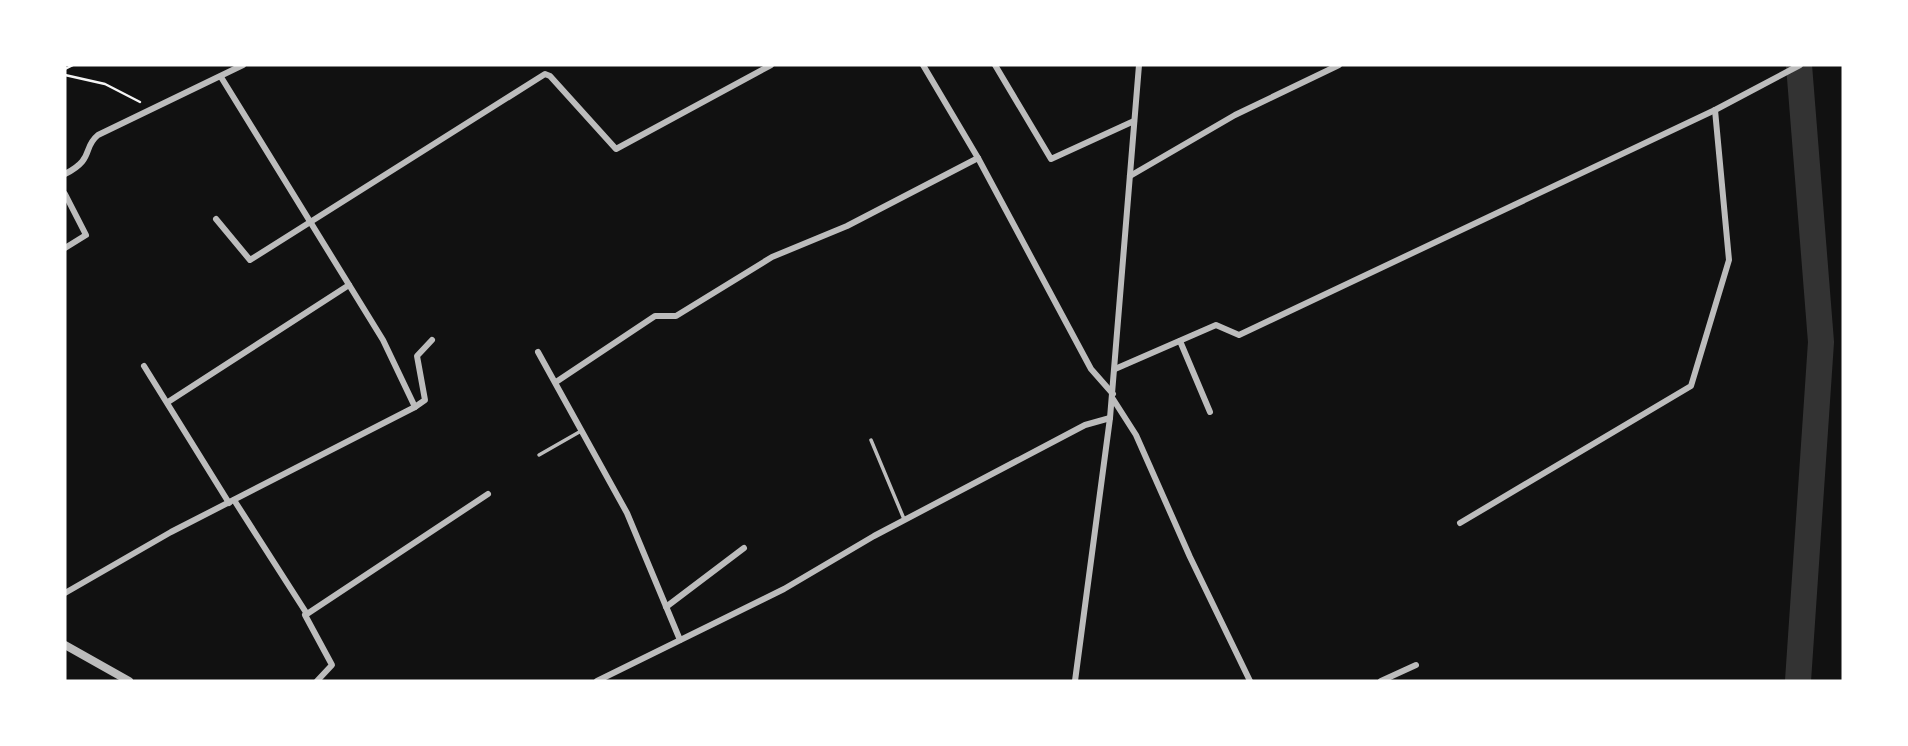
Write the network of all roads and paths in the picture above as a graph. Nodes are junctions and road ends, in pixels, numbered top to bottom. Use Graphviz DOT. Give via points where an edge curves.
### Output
graph roads {
  1 [pos="73,65"];
  2 [pos="243,65"];
  3 [pos="771,65"];
  4 [pos="923,65"];
  5 [pos="995,65"];
  6 [pos="1139,65"];
  7 [pos="1339,65"];
  8 [pos="1800,65"];
  9 [pos="65,69"];
  10 [pos="65,75"];
  11 [pos="222,77"];
  12 [pos="152,110"];
  13 [pos="1715,110"];
  14 [pos="1134,121"];
  15 [pos="978,158"];
  16 [pos="65,174"];
  17 [pos="1130,176"];
  18 [pos="65,194"];
  19 [pos="216,219"];
  20 [pos="311,222"];
  21 [pos="65,248"];
  22 [pos="349,285"];
  23 [pos="432,340"];
  24 [pos="1180,341"];
  25 [pos="538,352"];
  26 [pos="144,366"];
  27 [pos="1115,369"];
  28 [pos="555,382"];
  29 [pos="1112,396"];
  30 [pos="168,402"];
  31 [pos="415,407"];
  32 [pos="1210,412"];
  33 [pos="1110,418"];
  34 [pos="582,429"];
  35 [pos="871,440"];
  36 [pos="539,456"];
  37 [pos="488,494"];
  38 [pos="231,501"];
  39 [pos="905,520"];
  40 [pos="1460,523"];
  41 [pos="744,548"];
  42 [pos="65,593"];
  43 [pos="666,607"];
  44 [pos="305,615"];
  45 [pos="680,640"];
  46 [pos="65,645"];
  47 [pos="1416,665"];
  48 [pos="129,681"];
  49 [pos="317,681"];
  50 [pos="597,681"];
  51 [pos="1075,681"];
  52 [pos="1250,681"];
  53 [pos="1381,681"];
  1 -- 9 [label="path"];
  2 -- 11 [label="street"];
  3 -- 20 [label="street" via="616,149 550,76 542,75"];
  4 -- 15 [label="street"];
  5 -- 14 [label="street" via="1051,159"];
  6 -- 14 [label="street"];
  7 -- 17 [label="street" via="1235,115"];
  8 -- 13 [label="street"];
  10 -- 12 [label="path" via="118,89"];
  11 -- 12 [label="street"];
  11 -- 20 [label="street"];
  12 -- 16 [label="street" via="94,138 86,160"];
  13 -- 24 [label="street" via="1239,335 1216,325"];
  13 -- 40 [label="street" via="1729,260 1690,386"];
  14 -- 17 [label="street"];
  15 -- 28 [label="street" via="847,226 772,257 676,316 654,316"];
  15 -- 29 [label="street" via="1091,369"];
  17 -- 27 [label="street"];
  18 -- 21 [label="street" via="86,235"];
  19 -- 20 [label="street" via="250,260"];
  20 -- 22 [label="street"];
  22 -- 30 [label="street"];
  22 -- 31 [label="street" via="383,340"];
  23 -- 31 [label="street" via="417,356 425,400"];
  24 -- 27 [label="street"];
  24 -- 32 [label="street"];
  25 -- 28 [label="street"];
  26 -- 30 [label="street"];
  27 -- 29 [label="street"];
  28 -- 34 [label="street"];
  29 -- 33 [label="street"];
  29 -- 52 [label="street" via="1136,435"];
  30 -- 38 [label="street"];
  31 -- 38 [label="street"];
  33 -- 39 [label="street" via="1085,425"];
  33 -- 51 [label="street"];
  34 -- 36 [label="lane"];
  34 -- 43 [label="street" via="626,513"];
  35 -- 39 [label="lane"];
  37 -- 44 [label="street"];
  38 -- 42 [label="street"];
  38 -- 44 [label="street"];
  39 -- 45 [label="street" via="784,589"];
  41 -- 43 [label="street"];
  43 -- 45 [label="street"];
  44 -- 49 [label="street" via="332,665"];
  45 -- 50 [label="street"];
  46 -- 48 [label="street"];
  47 -- 53 [label="street"];
}
